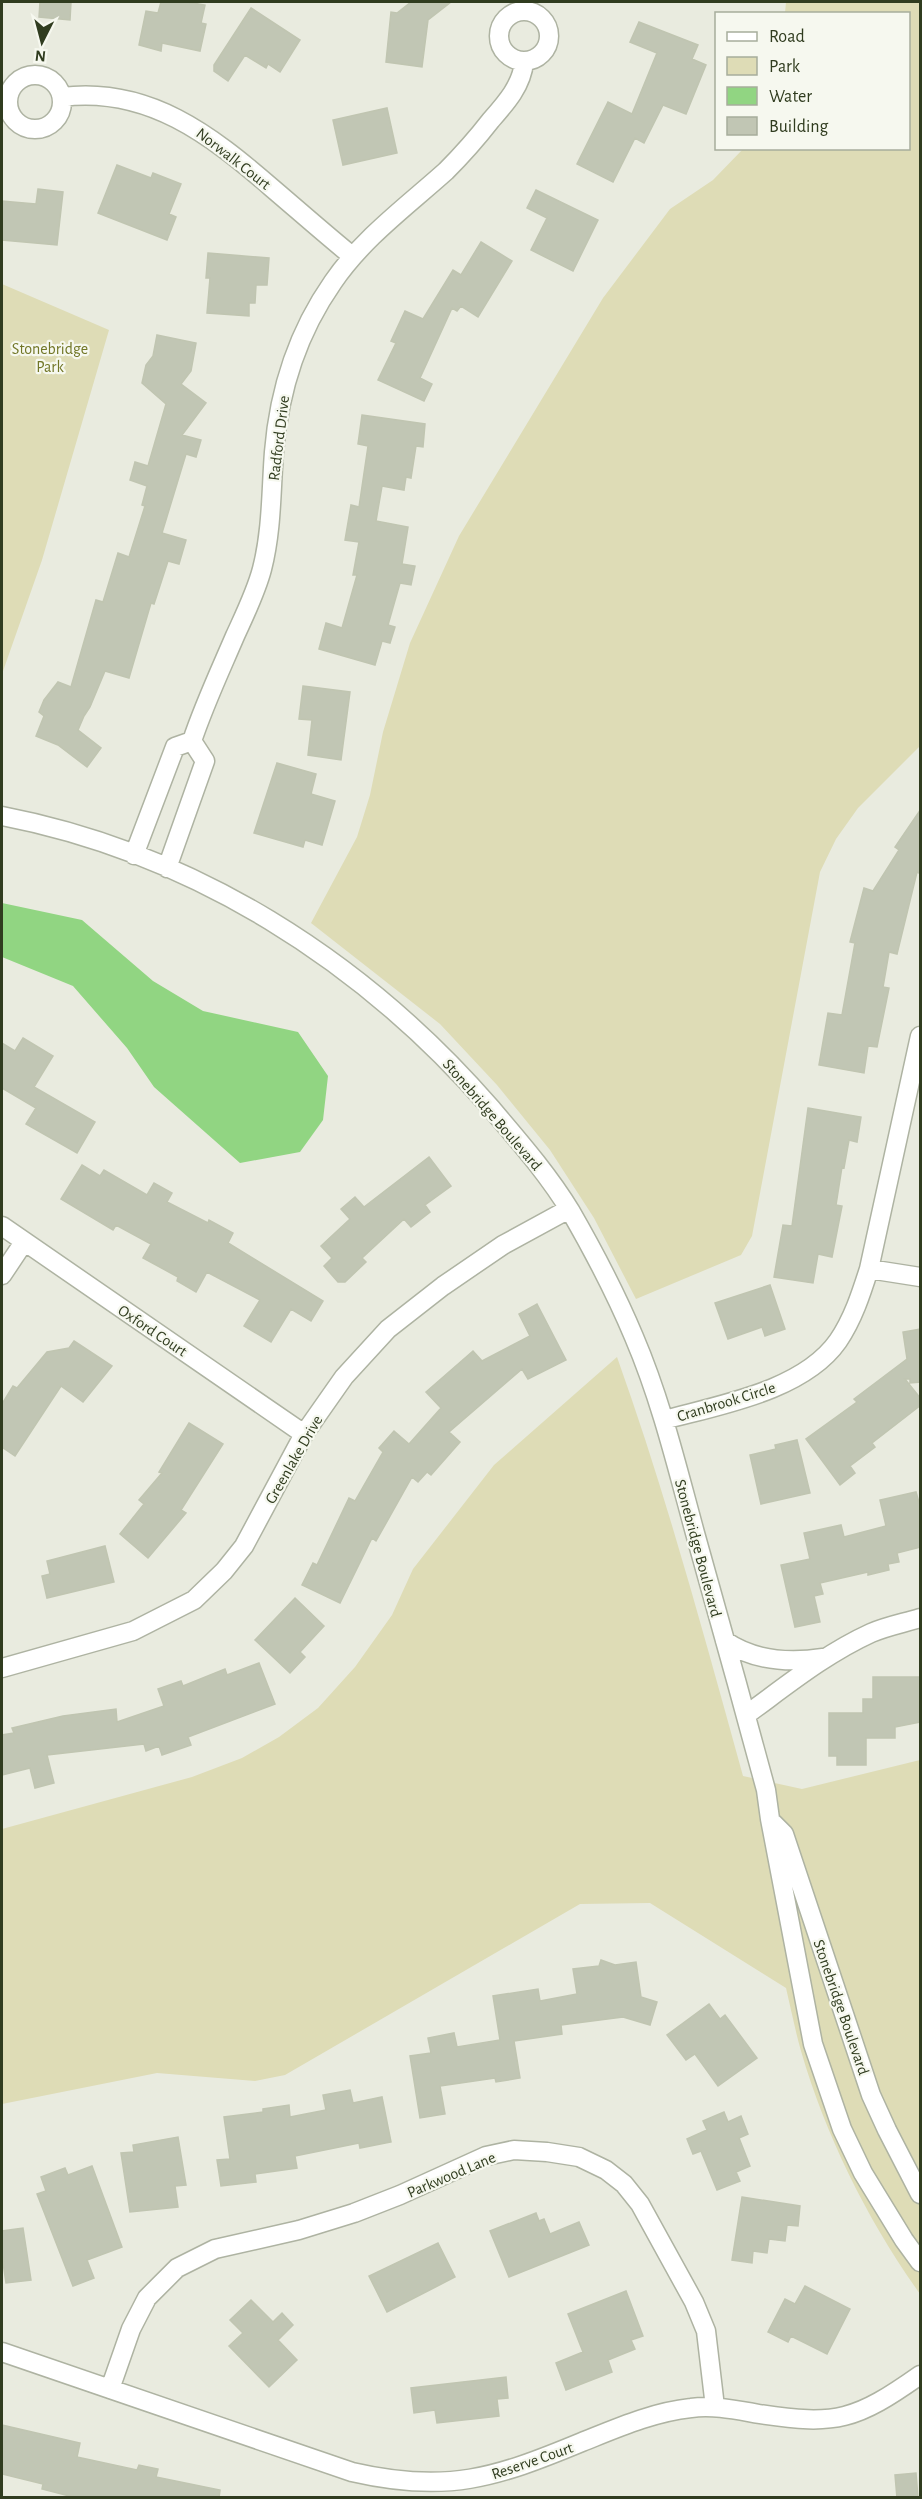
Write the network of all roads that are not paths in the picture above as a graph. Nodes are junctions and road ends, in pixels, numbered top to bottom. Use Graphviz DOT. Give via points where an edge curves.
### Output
graph roads {
  1 [pos="524,62"];
  2 [pos="62,97"];
  3 [pos="352,256"];
  4 [pos="192,741"];
  5 [pos="2,816"];
  6 [pos="134,855"];
  7 [pos="167,868"];
  8 [pos="921,1036"];
  9 [pos="569,1209"];
  10 [pos="2,1226"];
  11 [pos="24,1242"];
  12 [pos="869,1269"];
  13 [pos="2,1275"];
  14 [pos="921,1276"];
  15 [pos="664,1420"];
  16 [pos="304,1434"];
  17 [pos="921,1618"];
  18 [pos="725,1641"];
  19 [pos="825,1658"];
  20 [pos="2,1668"];
  21 [pos="746,1715"];
  22 [pos="770,1819"];
  23 [pos="921,2194"];
  24 [pos="921,2262"];
  25 [pos="2,2352"];
  26 [pos="921,2375"];
  27 [pos="110,2389"];
  28 [pos="715,2407"];
  1 -- 3 [label="street, Radford Drive" via="514,92 467,150"];
  2 -- 3 [label="street, Norwalk Court" via="105,95 179,118 230,151"];
  3 -- 4 [label="street, Radford Drive" via="317,307 292,361 277,423 270,523 261,571"];
  4 -- 6 [label="street" via="175,747"];
  4 -- 7 [label="street" via="205,761"];
  5 -- 6 [label="street, Stonebridge Boulevard"];
  6 -- 7 [label="street, Stonebridge Boulevard"];
  7 -- 9 [label="street, Stonebridge Boulevard" via="210,886 300,938 408,1021 521,1143"];
  8 -- 12 [label="street, Cranbrook Circle"];
  9 -- 15 [label="street, Stonebridge Boulevard" via="634,1338"];
  9 -- 16 [label="street, Greenlake Drive" via="503,1245 388,1329 344,1377"];
  10 -- 11 [label="street, Oxford Court"];
  11 -- 13 [label="street"];
  11 -- 16 [label="street, Oxford Court"];
  12 -- 14 [label="street"];
  12 -- 15 [label="street, Cranbrook Circle" via="856,1310 837,1342 819,1362 763,1392"];
  15 -- 18 [label="street, Stonebridge Boulevard"];
  16 -- 20 [label="street, Greenlake Drive" via="244,1546 194,1600 133,1631"];
  17 -- 19 [label="street" via="874,1632"];
  18 -- 19 [label="street" via="754,1656"];
  18 -- 21 [label="street, Stonebridge Boulevard"];
  19 -- 21 [label="street"];
  21 -- 22 [label="street, Stonebridge Boulevard"];
  22 -- 23 [label="street, Stonebridge Boulevard" via="784,1834 872,2095"];
  22 -- 24 [label="street, Stonebridge Boulevard" via="813,2044 842,2128 863,2173"];
  25 -- 27 [label="street, Reserve Court"];
  26 -- 28 [label="street, Reserve Court" via="882,2402 838,2417 800,2420"];
  27 -- 28 [label="street, Reserve Court" via="352,2472 420,2483 494,2475 648,2417"];
  27 -- 28 [label="street, Parkwood Lane" via="131,2329 147,2298 177,2268 215,2249 354,2213 486,2156 514,2150 579,2157 606,2170 640,2204 706,2331"];
}
